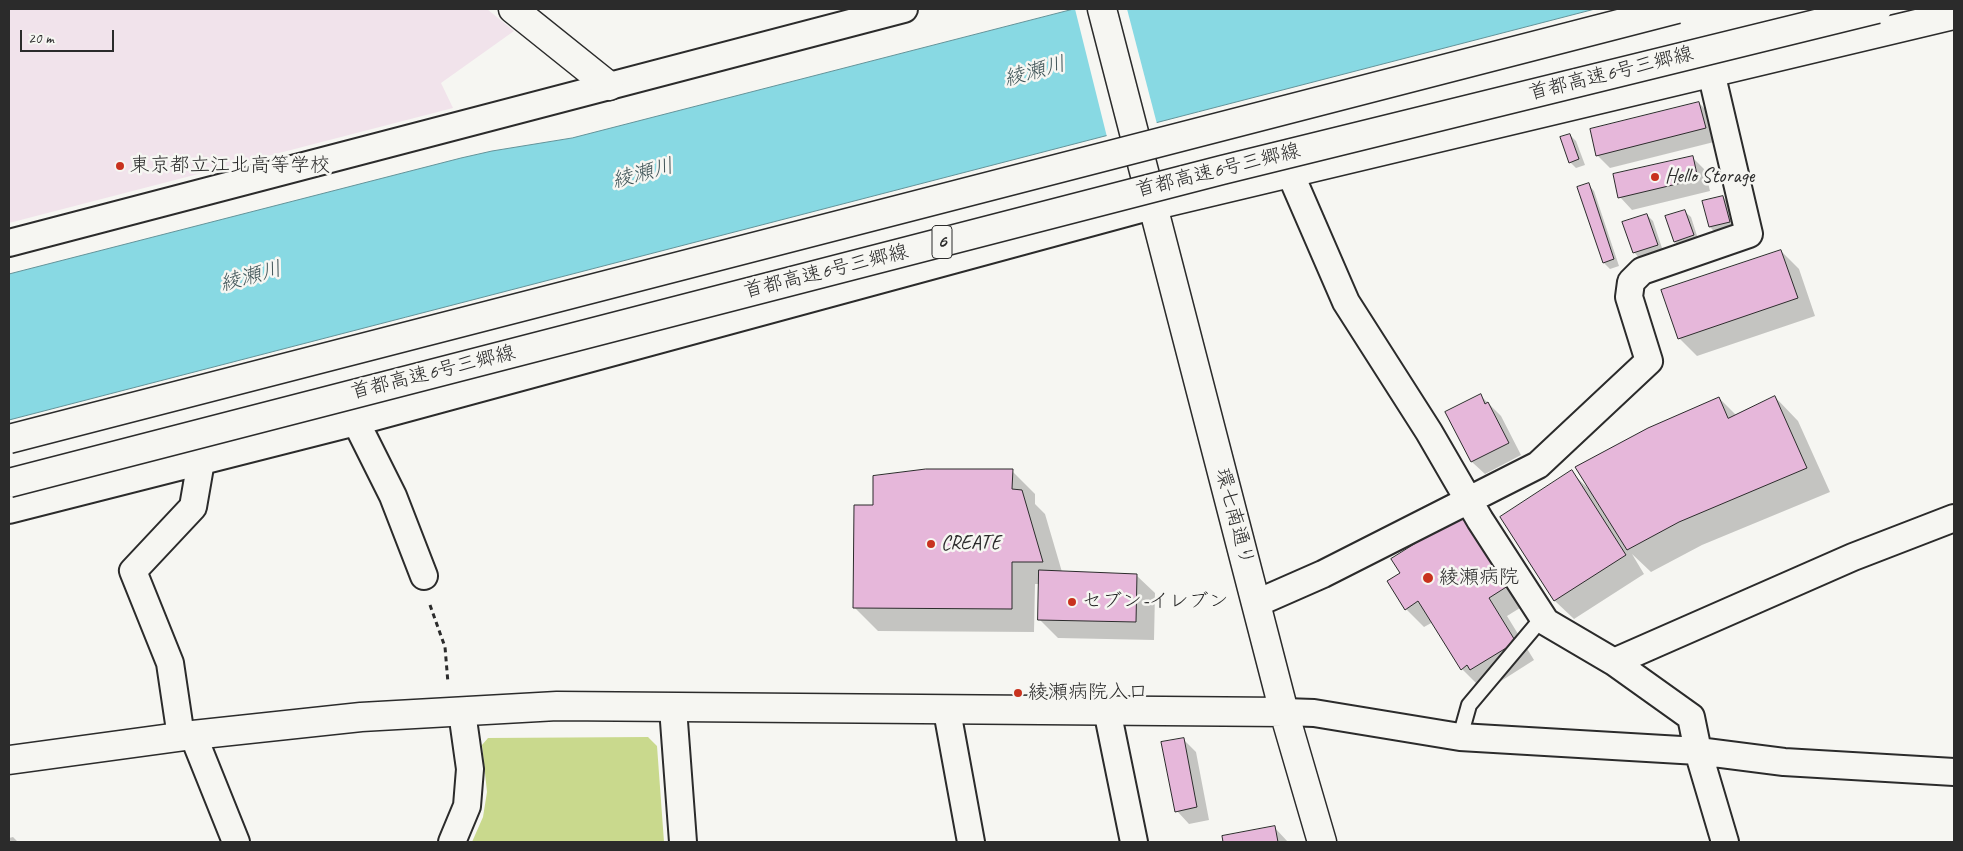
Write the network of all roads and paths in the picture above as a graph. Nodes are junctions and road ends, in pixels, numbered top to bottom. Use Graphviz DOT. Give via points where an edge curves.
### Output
graph roads {
  1 [pos="513,9"];
  2 [pos="1102,9"];
  3 [pos="1677,9"];
  4 [pos="1877,9"];
  5 [pos="888,11"];
  6 [pos="1954,15"];
  7 [pos="1711,72"];
  8 [pos="609,86"];
  9 [pos="1290,173"];
  10 [pos="1150,198"];
  11 [pos="9,243"];
  12 [pos="356,422"];
  13 [pos="9,438"];
  14 [pos="201,461"];
  15 [pos="9,483"];
  16 [pos="1470,500"];
  17 [pos="9,510"];
  18 [pos="1954,518"];
  19 [pos="424,576"];
  20 [pos="1257,603"];
  21 [pos="1543,618"];
  22 [pos="1614,662"];
  23 [pos="673,708"];
  24 [pos="947,710"];
  25 [pos="1107,710"];
  26 [pos="457,712"];
  27 [pos="1284,712"];
  28 [pos="187,736"];
  29 [pos="1460,737"];
  30 [pos="1698,751"];
  31 [pos="9,760"];
  32 [pos="1954,772"];
  33 [pos="236,842"];
  34 [pos="452,842"];
  35 [pos="683,842"];
  36 [pos="970,842"];
  37 [pos="1134,842"];
  38 [pos="1322,842"];
  39 [pos="1725,842"];
  1 -- 8 [label="main road"];
  2 -- 10 [label="main road, 環七南通り"];
  3 -- 13 [label="main road, 6, bridge"];
  4 -- 15 [label="main road, 首都高速6号三郷線 / 6, bridge" via="1203,175"];
  5 -- 8 [label="street"];
  6 -- 7 [label="main road"];
  7 -- 9 [label="main road"];
  7 -- 16 [label="street" via="1749,234 1642,271 1631,282 1628,297 1649,361 1538,465"];
  8 -- 11 [label="street"];
  9 -- 10 [label="main road"];
  9 -- 16 [label="street" via="1346,302"];
  10 -- 12 [label="street"];
  10 -- 20 [label="main road, 環七南通り"];
  12 -- 14 [label="street"];
  12 -- 19 [label="street" via="393,496"];
  14 -- 17 [label="street"];
  14 -- 28 [label="street" via="194,507 133,571 170,663"];
  16 -- 20 [label="street" via="1323,574"];
  16 -- 21 [label="street"];
  18 -- 22 [label="street" via="1853,557"];
  19 -- 26 [label="path" via="423,584 445,647"];
  20 -- 27 [label="main road, 環七南通り"];
  21 -- 22 [label="street"];
  21 -- 29 [label="lane" via="1469,705"];
  22 -- 30 [label="street" via="1691,717"];
  23 -- 24 [label="main road"];
  23 -- 26 [label="main road" via="557,706"];
  23 -- 35 [label="street"];
  24 -- 25 [label="main road"];
  24 -- 36 [label="street"];
  25 -- 27 [label="main road"];
  25 -- 37 [label="street"];
  26 -- 28 [label="main road" via="361,717"];
  26 -- 34 [label="street" via="470,768 467,806"];
  27 -- 29 [label="street" via="1314,713"];
  27 -- 38 [label="main road, 環七南通り"];
  28 -- 31 [label="main road"];
  28 -- 33 [label="street"];
  29 -- 30 [label="street"];
  30 -- 32 [label="street" via="1784,762"];
  30 -- 39 [label="street"];
}
